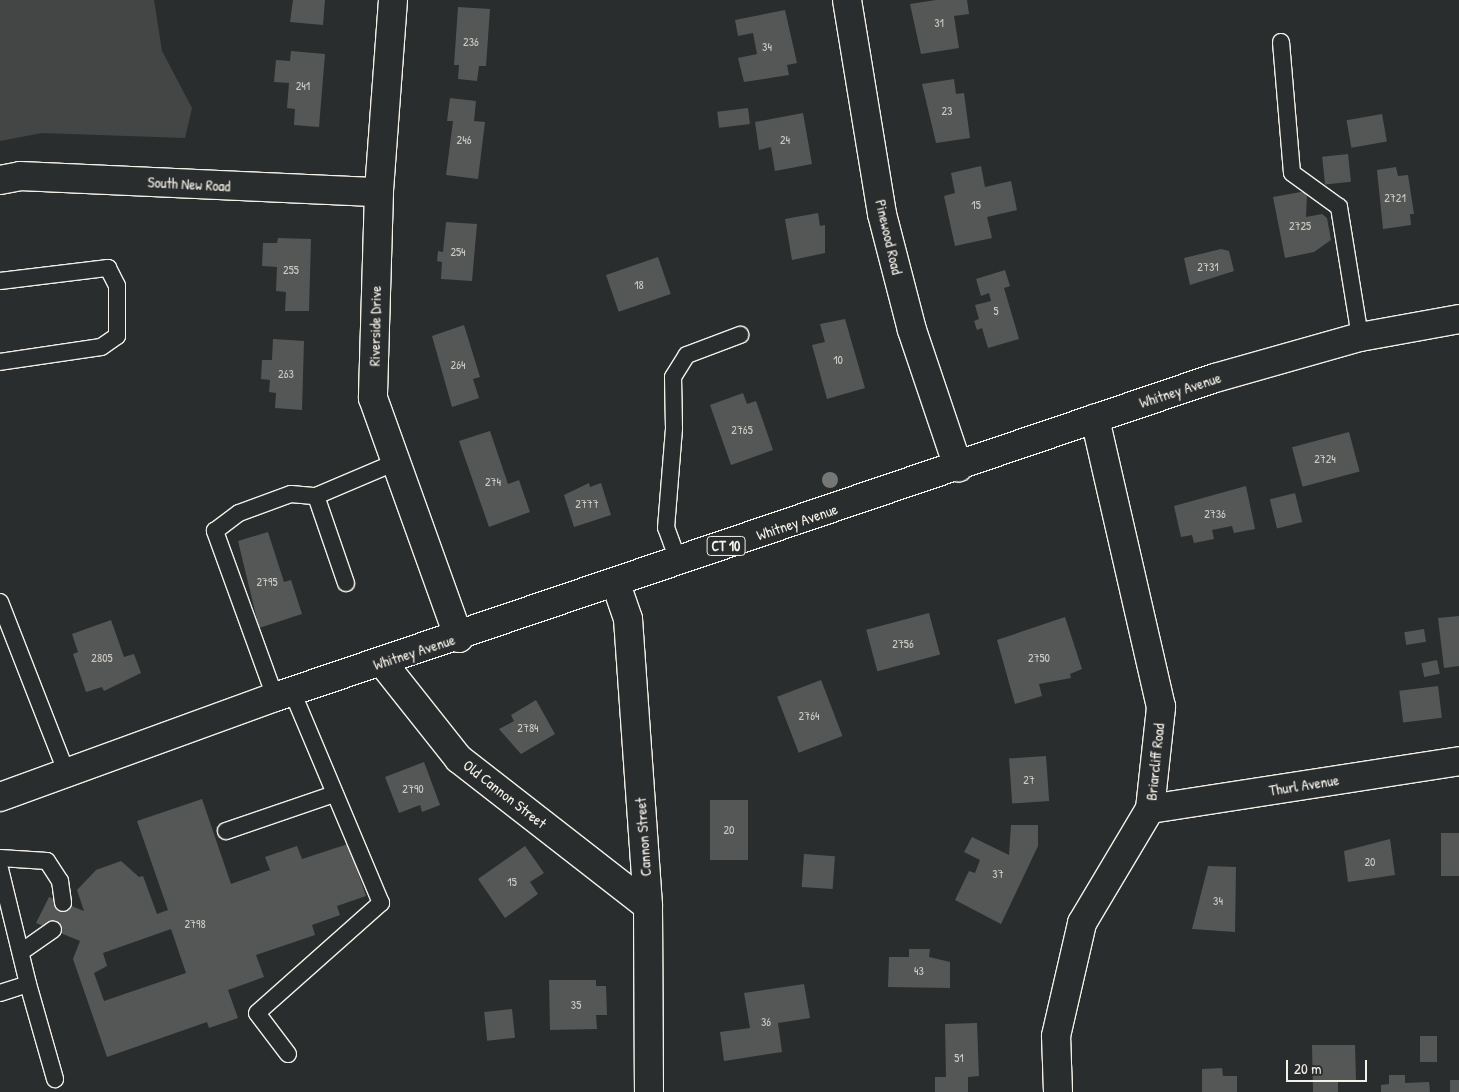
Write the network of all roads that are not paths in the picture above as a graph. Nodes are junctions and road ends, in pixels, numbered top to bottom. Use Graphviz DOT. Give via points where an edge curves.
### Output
graph roads {
  1 [pos="393,0"];
  2 [pos="848,0"];
  3 [pos="1281,42"];
  4 [pos="0,180"];
  5 [pos="379,192"];
  6 [pos="0,281"];
  7 [pos="1459,319"];
  8 [pos="740,336"];
  9 [pos="1360,337"];
  10 [pos="0,362"];
  11 [pos="1095,418"];
  12 [pos="396,462"];
  13 [pos="958,467"];
  14 [pos="316,496"];
  15 [pos="679,562"];
  16 [pos="346,583"];
  17 [pos="616,584"];
  18 [pos="0,602"];
  19 [pos="459,638"];
  20 [pos="382,662"];
  21 [pos="284,694"];
  22 [pos="1459,761"];
  23 [pos="66,774"];
  24 [pos="334,794"];
  25 [pos="0,797"];
  26 [pos="1150,809"];
  27 [pos="226,831"];
  28 [pos="0,858"];
  29 [pos="0,868"];
  30 [pos="63,903"];
  31 [pos="648,906"];
  32 [pos="53,930"];
  33 [pos="21,952"];
  34 [pos="28,984"];
  35 [pos="0,992"];
  36 [pos="288,1054"];
  37 [pos="54,1078"];
  38 [pos="649,1092"];
  39 [pos="1058,1092"];
  1 -- 5 [label="street, Riverside Drive"];
  2 -- 13 [label="street, Pinewood Road" via="882,214 912,330"];
  3 -- 9 [label="lane" via="1292,173 1338,207"];
  4 -- 5 [label="street, South New Road" via="20,176"];
  5 -- 12 [label="street, Riverside Drive" via="373,398"];
  6 -- 10 [label="lane" via="108,268 117,286 117,336 101,347"];
  7 -- 9 [label="street, Whitney Avenue / CT 10"];
  8 -- 15 [label="lane" via="687,355 673,377 674,428 666,528"];
  9 -- 11 [label="street, Whitney Avenue / CT 10"];
  11 -- 13 [label="street, Whitney Avenue / CT 10"];
  11 -- 26 [label="street, Briarcliff Road" via="1161,707"];
  12 -- 14 [label="lane"];
  12 -- 19 [label="street, Riverside Drive"];
  13 -- 15 [label="street, Whitney Avenue / CT 10"];
  14 -- 16 [label="lane"];
  14 -- 21 [label="lane" via="291,494 239,513 215,531"];
  15 -- 17 [label="street, Whitney Avenue / CT 10"];
  17 -- 19 [label="street, Whitney Avenue / CT 10"];
  17 -- 31 [label="street, Cannon Street" via="628,619"];
  18 -- 23 [label="lane"];
  19 -- 20 [label="street, Whitney Avenue / CT 10"];
  20 -- 21 [label="street, Whitney Avenue / CT 10"];
  20 -- 31 [label="street, Old Cannon Street" via="459,759"];
  21 -- 23 [label="street, Whitney Avenue / CT 10"];
  21 -- 24 [label="lane"];
  22 -- 26 [label="street, Thurl Avenue"];
  23 -- 25 [label="street, Whitney Avenue / CT 10"];
  24 -- 27 [label="lane"];
  24 -- 36 [label="lane" via="382,903 257,1013"];
  26 -- 39 [label="street, Briarcliff Road" via="1082,923 1056,1036"];
  28 -- 30 [label="lane" via="47,860 60,881"];
  29 -- 33 [label="lane"];
  31 -- 38 [label="street, Cannon Street"];
  32 -- 33 [label="lane"];
  33 -- 34 [label="lane"];
  34 -- 35 [label="lane"];
  34 -- 37 [label="lane"];
}
